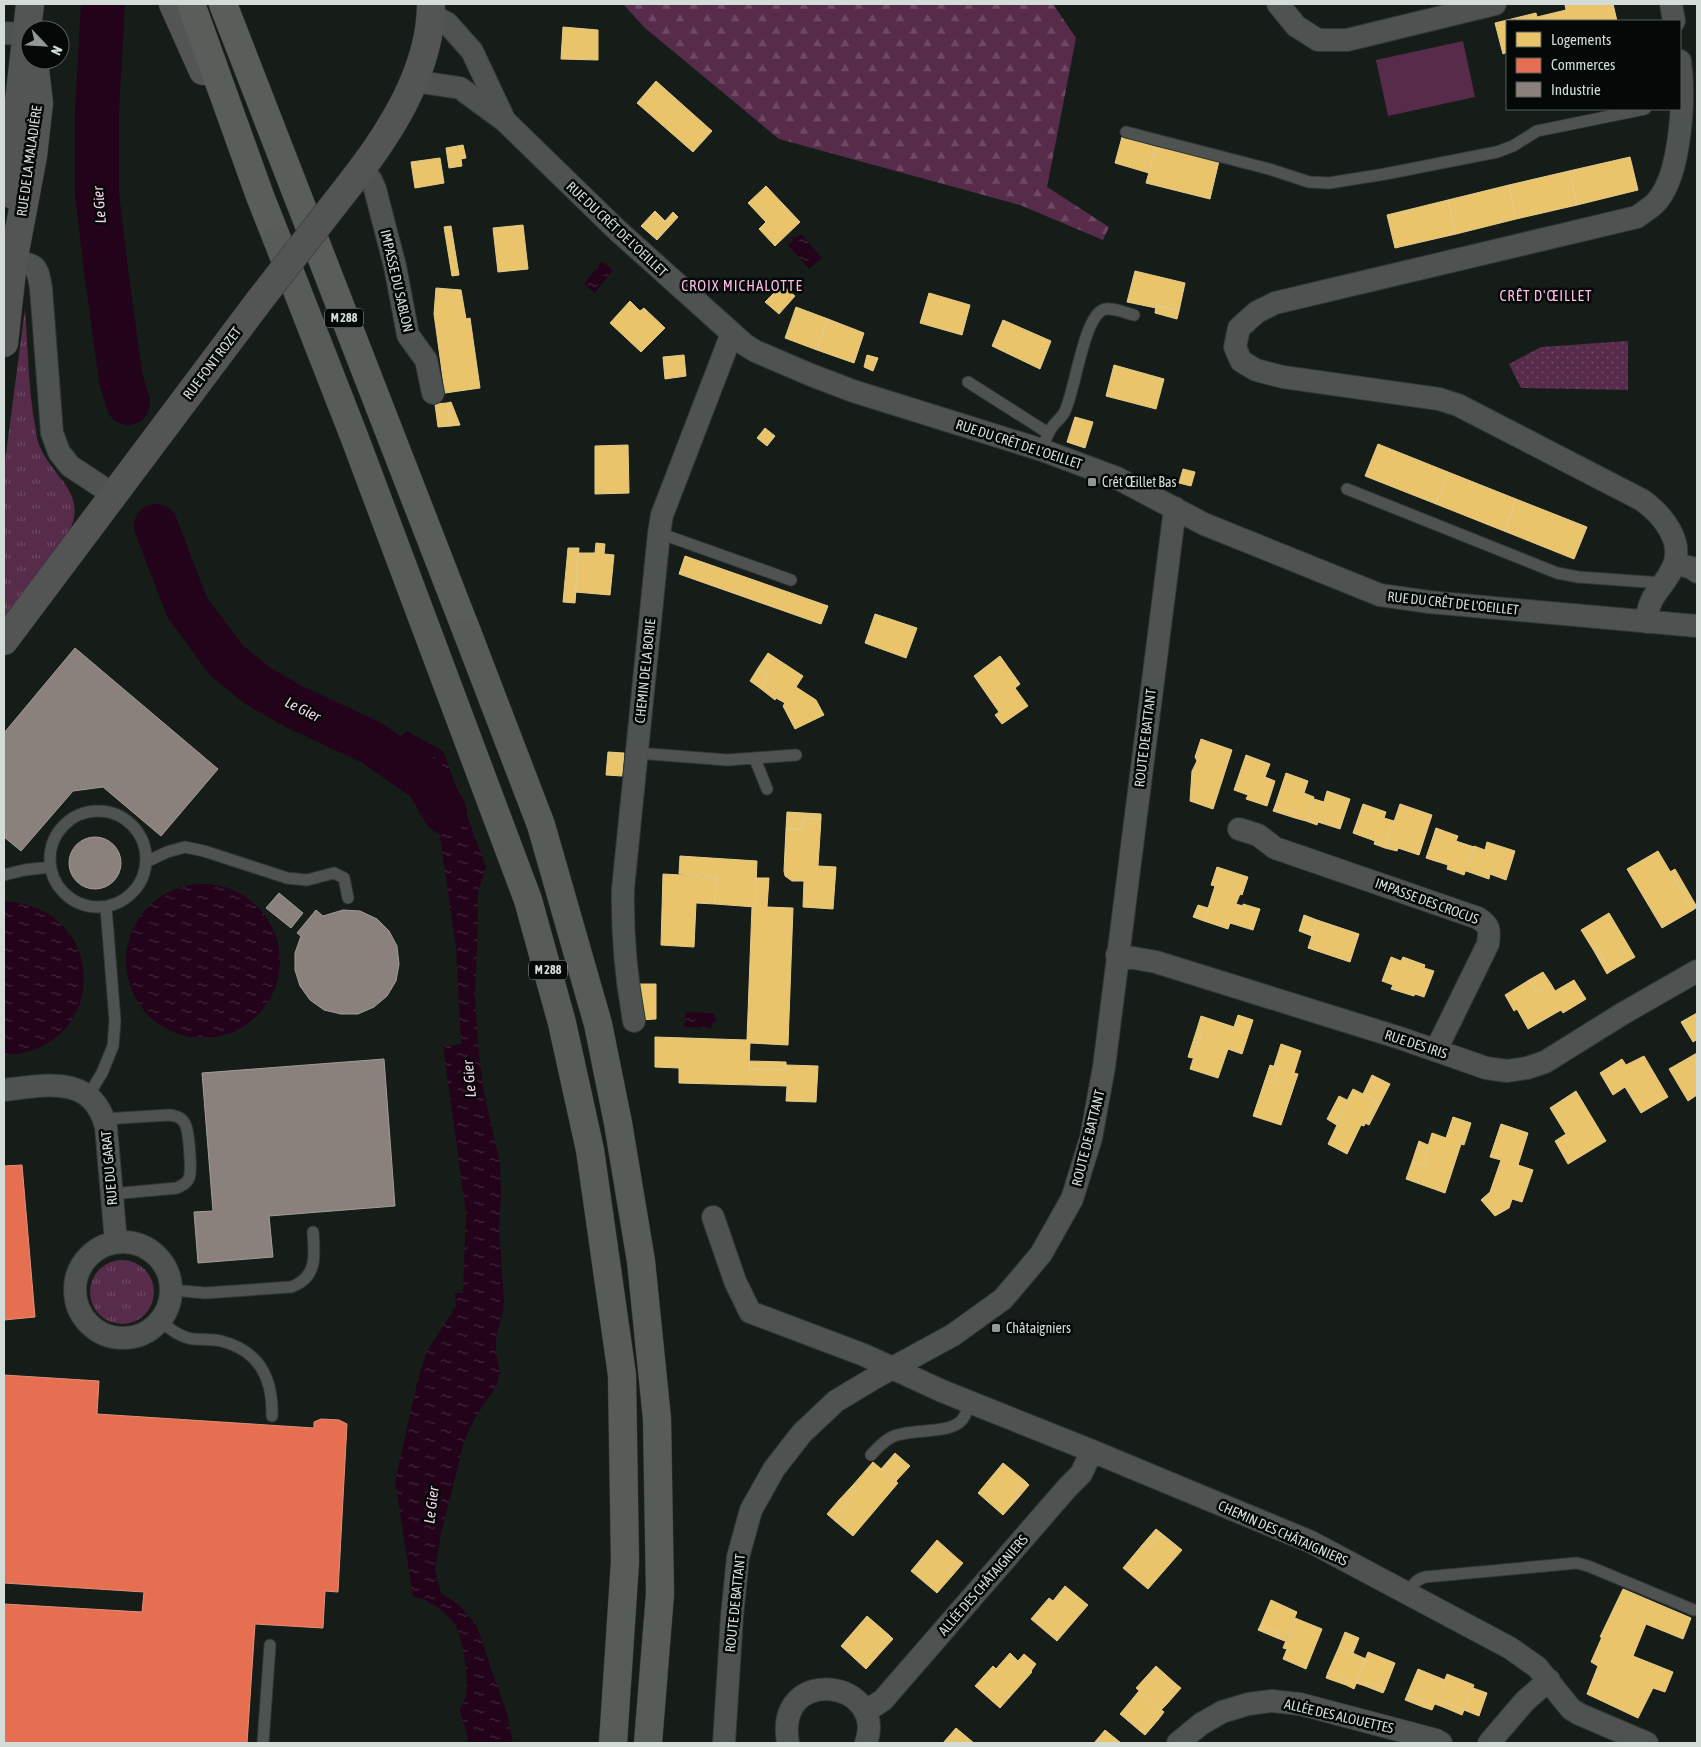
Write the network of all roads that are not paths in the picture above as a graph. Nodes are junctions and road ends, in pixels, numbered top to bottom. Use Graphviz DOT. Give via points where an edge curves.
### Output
graph roads {
  1 [pos="30,4"];
  2 [pos="47,4"];
  3 [pos="173,4"];
  4 [pos="191,4"];
  5 [pos="223,4"];
  6 [pos="1278,4"];
  7 [pos="1495,4"];
  8 [pos="1671,4"];
  9 [pos="431,10"];
  10 [pos="28,20"];
  11 [pos="35,20"];
  12 [pos="1674,20"];
  13 [pos="22,70"];
  14 [pos="35,70"];
  15 [pos="42,70"];
  16 [pos="414,81"];
  17 [pos="39,103"];
  18 [pos="1640,110"];
  19 [pos="1681,110"];
  20 [pos="505,121"];
  21 [pos="1126,132"];
  22 [pos="357,174"];
  23 [pos="260,196"];
  24 [pos="277,239"];
  25 [pos="13,262"];
  26 [pos="1134,316"];
  27 [pos="732,333"];
  28 [pos="4,343"];
  29 [pos="968,382"];
  30 [pos="433,393"];
  31 [pos="1045,441"];
  32 [pos="1347,489"];
  33 [pos="114,495"];
  34 [pos="1175,508"];
  35 [pos="659,533"];
  36 [pos="1675,563"];
  37 [pos="1697,572"];
  38 [pos="791,580"];
  39 [pos="1662,583"];
  40 [pos="1647,622"];
  41 [pos="1697,626"];
  42 [pos="467,632"];
  43 [pos="4,641"];
  44 [pos="637,753"];
  45 [pos="796,755"];
  46 [pos="755,759"];
  47 [pos="767,789"];
  48 [pos="1239,829"];
  49 [pos="146,862"];
  50 [pos="50,867"];
  51 [pos="4,875"];
  52 [pos="348,898"];
  53 [pos="106,907"];
  54 [pos="1117,956"];
  55 [pos="1697,971"];
  56 [pos="634,1021"];
  57 [pos="1436,1050"];
  58 [pos="4,1090"];
  59 [pos="88,1096"];
  60 [pos="104,1119"];
  61 [pos="112,1194"];
  62 [pos="713,1217"];
  63 [pos="313,1232"];
  64 [pos="116,1242"];
  65 [pos="172,1290"];
  66 [pos="160,1321"];
  67 [pos="891,1369"];
  68 [pos="971,1402"];
  69 [pos="272,1416"];
  70 [pos="1092,1451"];
  71 [pos="871,1454"];
  72 [pos="1408,1594"];
  73 [pos="1694,1610"];
  74 [pos="270,1645"];
  75 [pos="1549,1680"];
  76 [pos="865,1712"];
  77 [pos="1183,1742"];
  78 [pos="263,1743"];
  79 [pos="613,1743"];
  80 [pos="648,1743"];
  81 [pos="724,1743"];
  82 [pos="788,1743"];
  83 [pos="866,1743"];
  84 [pos="1442,1743"];
  85 [pos="1489,1743"];
  86 [pos="1647,1743"];
  1 -- 10 [label="main road"];
  2 -- 11 [label="main road"];
  3 -- 23 [label="main road"];
  4 -- 23 [label="main road"];
  5 -- 42 [label="main road, M 288"];
  6 -- 7 [label="street" via="1296,26 1318,40 1347,40"];
  8 -- 12 [label="street"];
  9 -- 16 [label="main road" via="426,46"];
  9 -- 20 [label="street" via="472,51"];
  13 -- 25 [label="main road, RUE DE LA MALADIÈRE" via="13,154"];
  14 -- 17 [label="main road, RUE DE LA MALADIÈRE"];
  15 -- 17 [label="main road"];
  16 -- 20 [label="street" via="460,88"];
  16 -- 22 [label="main road, RUE FONT ROZET" via="395,117"];
  17 -- 25 [label="main road, RUE DE LA MALADIÈRE" via="33,156"];
  18 -- 21 [label="lane" via="1537,131 1497,152 1329,183 1309,182"];
  19 -- 36 [label="street" via="1670,179 1658,201 1637,217 1275,303 1257,312 1239,328 1235,347 1241,361 1256,370 1283,377 1439,399 1458,405 1642,500 1665,521 1672,534"];
  20 -- 27 [label="street, RUE DU CRÊT DE L'OEILLET" via="617,230"];
  22 -- 30 [label="street, IMPASSE DU SABLON" via="371,180 375,190 395,266 408,335 426,360"];
  22 -- 33 [label="main road, RUE FONT ROZET, bridge"];
  23 -- 24 [label="main road"];
  24 -- 79 [label="highway, M 288" via="528,900 562,1023 590,1150 622,1375 625,1562"];
  25 -- 28 [label="main road, RUE DE LA MALADIÈRE"];
  25 -- 33 [label="street" via="30,264 38,271 52,433 59,452 70,466"];
  26 -- 31 [label="lane" via="1109,308 1097,314 1080,358 1065,412"];
  27 -- 31 [label="street, RUE DU CRÊT DE L'OEILLET" via="755,351 844,388"];
  27 -- 35 [label="street, CHEMIN DE LA BORIE" via="662,515"];
  29 -- 31 [label="lane"];
  31 -- 34 [label="street, RUE DU CRÊT DE L'OEILLET"];
  32 -- 39 [label="lane" via="1556,572 1578,577"];
  33 -- 43 [label="main road, RUE FONT ROZET"];
  34 -- 40 [label="street, RUE DU CRÊT DE L'OEILLET" via="1204,524 1380,595"];
  34 -- 54 [label="street, ROUTE DE BATTANT"];
  35 -- 38 [label="lane"];
  35 -- 44 [label="street, CHEMIN DE LA BORIE"];
  36 -- 37 [label="street"];
  36 -- 39 [label="street"];
  39 -- 40 [label="street" via="1647,608"];
  40 -- 41 [label="street, RUE DU CRÊT DE L'OEILLET"];
  42 -- 80 [label="highway, M 288" via="541,825 598,1024 618,1123 640,1261 657,1419 660,1594"];
  44 -- 46 [label="lane"];
  44 -- 56 [label="street, CHEMIN DE LA BORIE" via="622,914 623,948"];
  45 -- 46 [label="lane"];
  46 -- 47 [label="lane"];
  48 -- 57 [label="street, IMPASSE DES CROCUS" via="1258,835 1275,848 1486,923 1490,932 1488,944"];
  49 -- 50 [label="lane" via="139,832 115,813 100,810 70,818 59,829 51,843"];
  49 -- 52 [label="lane" via="185,847 287,878 307,880 334,873 344,878"];
  49 -- 53 [label="lane" via="143,878 134,891 121,902"];
  50 -- 51 [label="lane"];
  50 -- 53 [label="lane" via="60,891 73,901 89,907"];
  53 -- 59 [label="lane" via="115,1021 113,1046"];
  54 -- 57 [label="street, RUE DES IRIS" via="1156,962"];
  54 -- 67 [label="street, ROUTE DE BATTANT" via="1104,1067 1091,1138 1072,1199 1041,1254 1003,1299 953,1335"];
  55 -- 57 [label="street, RUE DES IRIS" via="1545,1062 1527,1068 1507,1071 1486,1068"];
  58 -- 59 [label="street" via="67,1086"];
  59 -- 60 [label="street, RUE DU GARAT"];
  60 -- 61 [label="street, RUE DU GARAT"];
  60 -- 61 [label="lane" via="178,1116 188,1129 190,1177 186,1184 177,1188"];
  61 -- 64 [label="street, RUE DU GARAT"];
  62 -- 67 [label="street, CHEMIN DES CHÂTAIGNIERS" via="750,1312 864,1355"];
  63 -- 65 [label="lane" via="315,1254 312,1267 300,1284 205,1293"];
  64 -- 65 [label="street" via="148,1248 161,1260 169,1274"];
  64 -- 66 [label="street" via="88,1256 79,1268 74,1283 80,1314 102,1335 117,1339 148,1333"];
  65 -- 66 [label="street" via="169,1307"];
  66 -- 69 [label="lane" via="183,1336 220,1341 238,1347 252,1357 264,1371 270,1387"];
  67 -- 68 [label="street, CHEMIN DES CHÂTAIGNIERS"];
  67 -- 81 [label="street, ROUTE DE BATTANT" via="836,1401 802,1433 774,1469 751,1510 738,1557"];
  68 -- 70 [label="street, CHEMIN DES CHÂTAIGNIERS"];
  68 -- 71 [label="lane" via="964,1418 957,1424 939,1430 893,1436"];
  70 -- 72 [label="street, CHEMIN DES CHÂTAIGNIERS" via="1311,1542"];
  70 -- 76 [label="street, ALLÉE DES CHÂTAIGNIERS" via="1081,1474 883,1700"];
  72 -- 73 [label="lane" via="1414,1583 1425,1577 1577,1563"];
  72 -- 75 [label="street, CHEMIN DES CHÂTAIGNIERS" via="1517,1652 1537,1666"];
  74 -- 78 [label="lane"];
  75 -- 85 [label="street" via="1525,1701"];
  75 -- 86 [label="street, CHEMIN DES CHÂTAIGNIERS" via="1579,1714"];
  76 -- 82 [label="street" via="856,1700 831,1688 804,1695 794,1704 788,1717"];
  76 -- 83 [label="street" via="868,1724"];
  77 -- 84 [label="street, ALLÉE DES ALOUETTES" via="1201,1724 1222,1712 1272,1701 1300,1704"];
}
